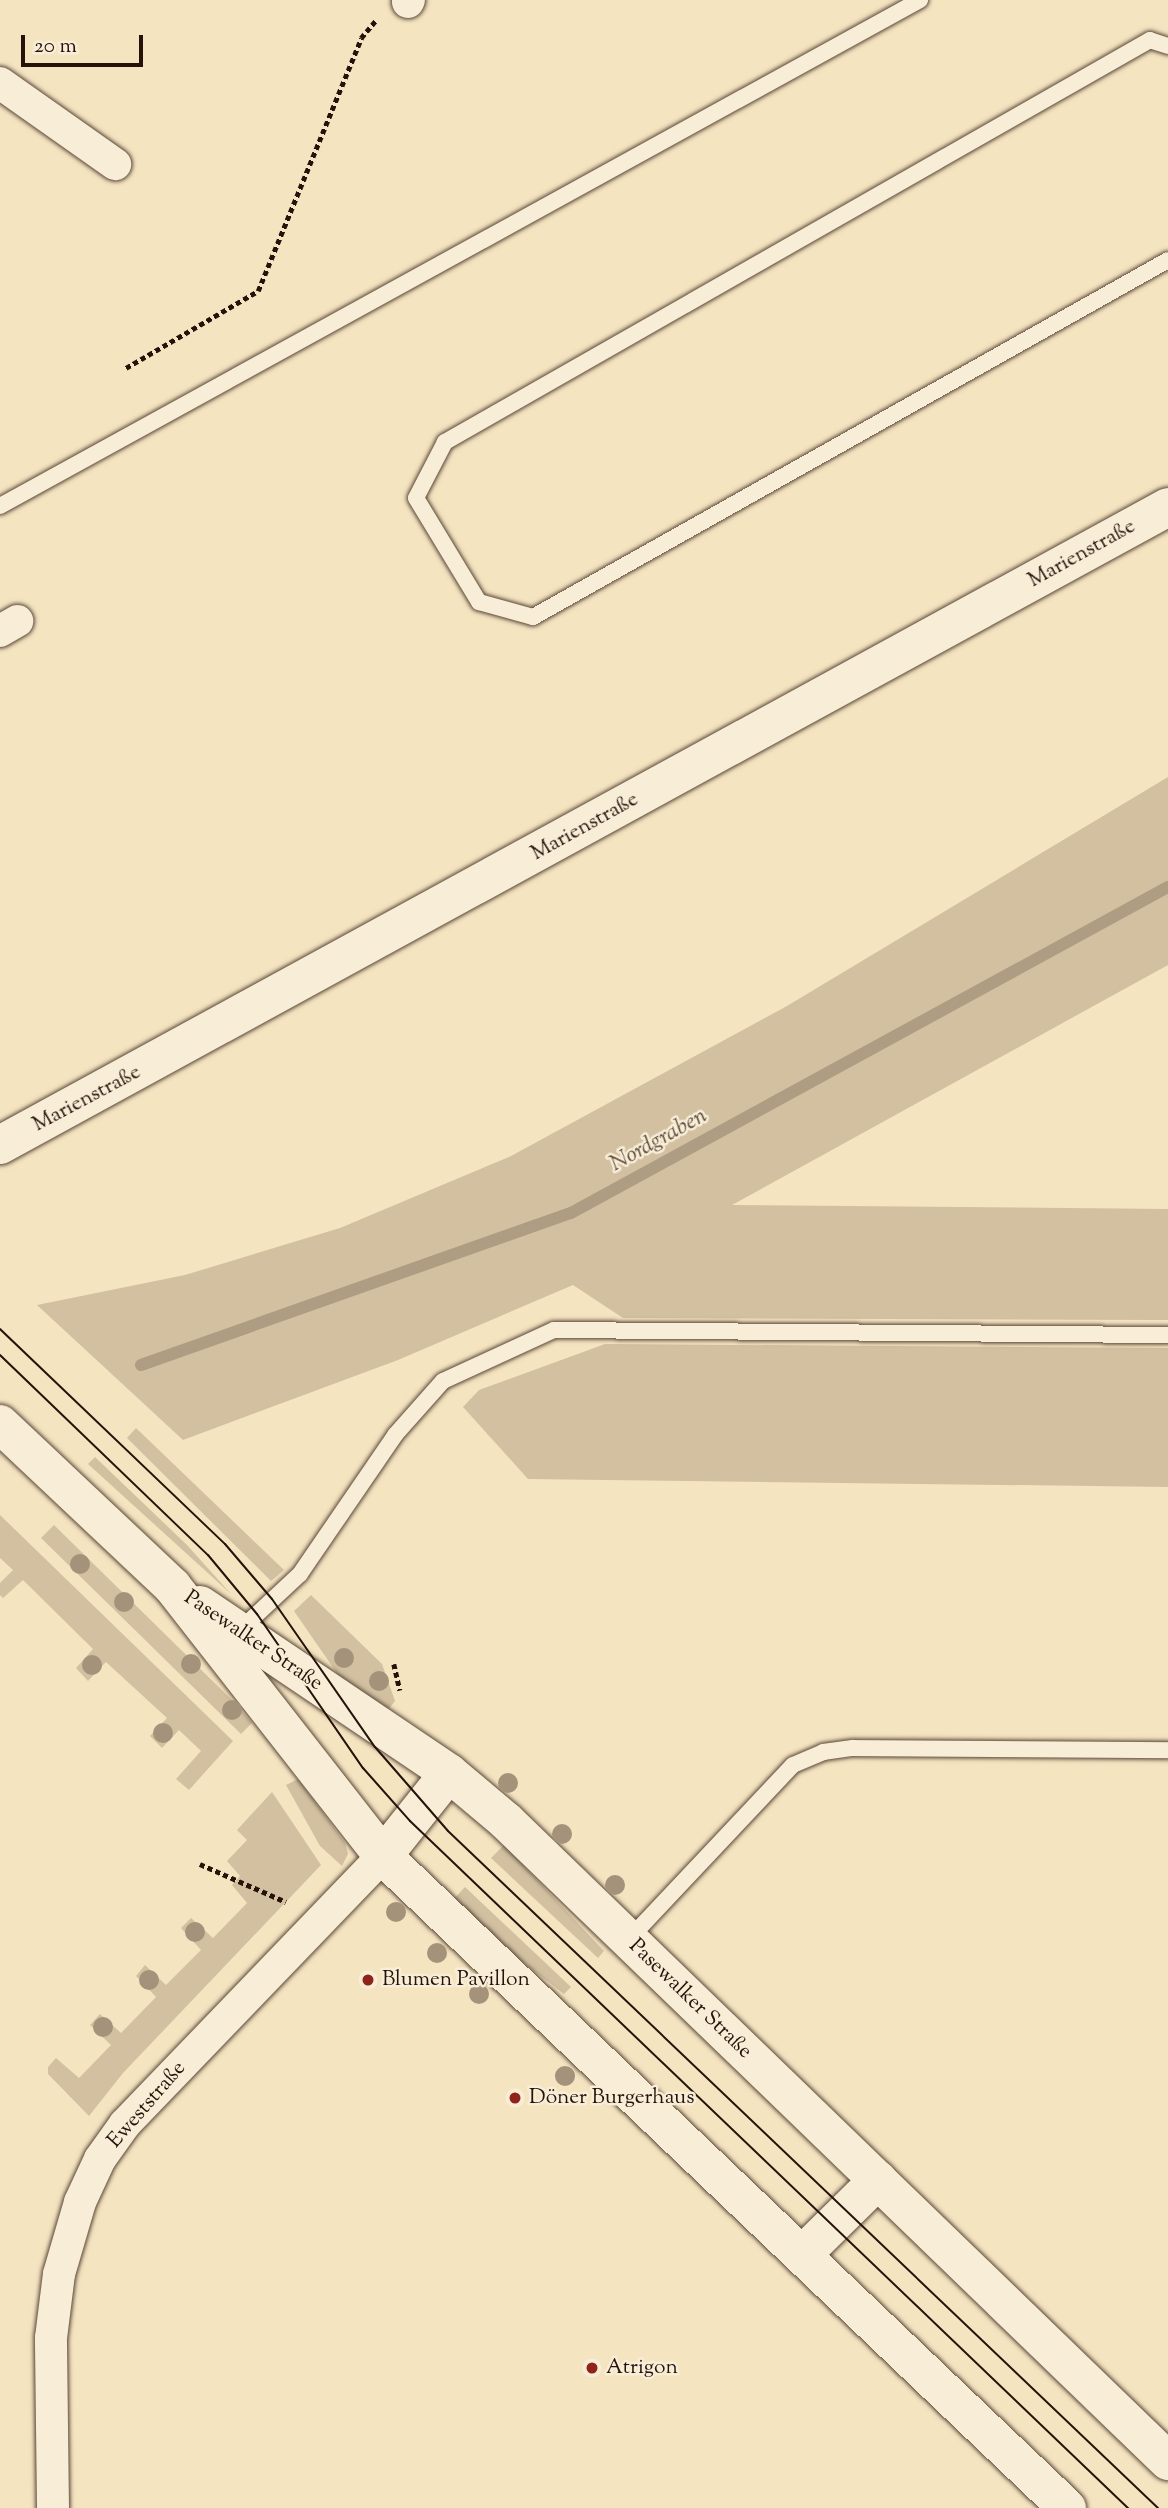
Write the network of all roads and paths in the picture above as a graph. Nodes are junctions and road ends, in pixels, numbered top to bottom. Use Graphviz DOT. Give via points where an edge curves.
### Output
graph roads {
  1 [pos="919,0"];
  2 [pos="409,1"];
  3 [pos="1168,46"];
  4 [pos="0,83"];
  5 [pos="114,164"];
  6 [pos="1168,260"];
  7 [pos="126,368"];
  8 [pos="0,506"];
  9 [pos="1168,507"];
  10 [pos="0,1145"];
  11 [pos="1168,1335"];
  12 [pos="0,1424"];
  13 [pos="172,1586"];
  14 [pos="239,1631"];
  15 [pos="394,1664"];
  16 [pos="397,1676"];
  17 [pos="1168,1750"];
  18 [pos="449,1773"];
  19 [pos="383,1856"];
  20 [pos="200,1864"];
  21 [pos="290,1904"];
  22 [pos="629,1939"];
  23 [pos="878,2180"];
  24 [pos="804,2253"];
  25 [pos="1168,2460"];
  26 [pos="53,2508"];
  27 [pos="1067,2508"];
  1 -- 8 [label="lane"];
  2 -- 7 [label="path" via="380,16 361,38 258,291"];
  3 -- 6 [label="lane" via="1150,40 445,442 416,498 478,602 533,618"];
  4 -- 5 [label="street"];
  9 -- 10 [label="main road, Marienstraße"];
  11 -- 14 [label="lane" via="554,1329 443,1381 395,1435 300,1574"];
  12 -- 13 [label="main road, Pasewalker Straße"];
  13 -- 14 [label="main road, Pasewalker Straße"];
  13 -- 19 [label="main road, Pasewalker Straße"];
  14 -- 18 [label="main road, Pasewalker Straße"];
  15 -- 16 [label="path"];
  17 -- 22 [label="lane" via="853,1748 823,1752 793,1765"];
  18 -- 19 [label="main road"];
  18 -- 22 [label="main road, Pasewalker Straße"];
  19 -- 24 [label="main road, Pasewalker Straße"];
  19 -- 26 [label="street, Eweststraße" via="125,2124 100,2159 80,2202 58,2287 51,2338"];
  20 -- 21 [label="path"];
  22 -- 23 [label="main road, Pasewalker Straße"];
  23 -- 24 [label="main road"];
  23 -- 25 [label="main road, Pasewalker Straße"];
  24 -- 27 [label="main road, Pasewalker Straße"];
}
